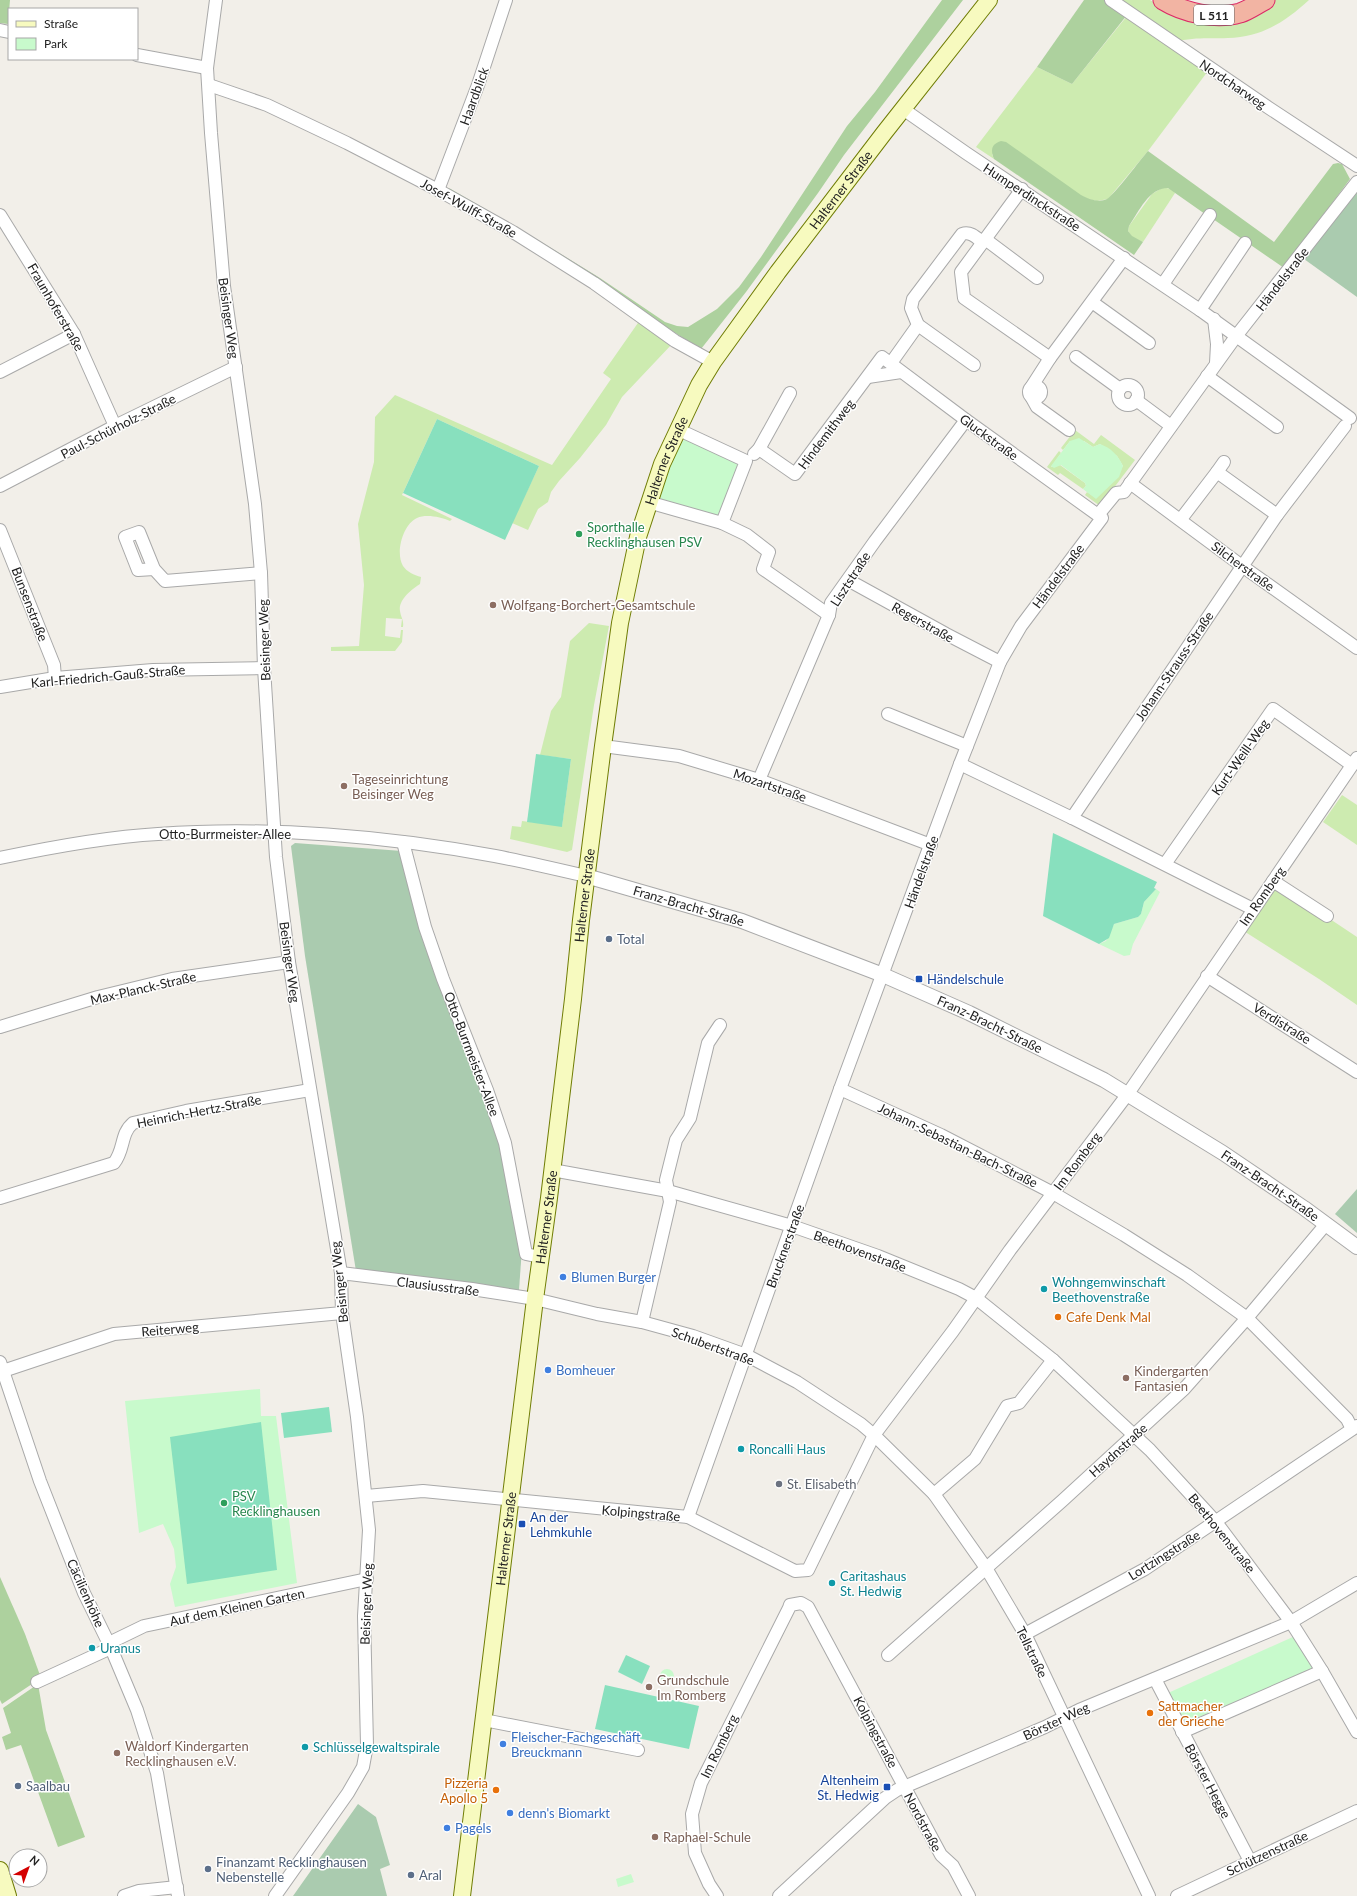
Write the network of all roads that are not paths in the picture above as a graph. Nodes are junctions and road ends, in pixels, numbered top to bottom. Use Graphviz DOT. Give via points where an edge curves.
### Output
graph roads {
  1 [pos="216,0"];
  2 [pos="506,0"];
  3 [pos="988,0"];
  4 [pos="1111,0"];
  5 [pos="1163,0"];
  6 [pos="1187,0"];
  7 [pos="1237,0"];
  8 [pos="1265,0"];
  9 [pos="138,55"];
  10 [pos="207,68"];
  11 [pos="209,84"];
  12 [pos="903,109"];
  13 [pos="1357,166"];
  14 [pos="1357,182"];
  15 [pos="1022,189"];
  16 [pos="438,190"];
  17 [pos="0,215"];
  18 [pos="1210,215"];
  19 [pos="984,240"];
  20 [pos="1245,243"];
  21 [pos="1124,258"];
  22 [pos="943,260"];
  23 [pos="961,272"];
  24 [pos="1037,278"];
  25 [pos="1163,284"];
  26 [pos="1092,302"];
  27 [pos="1200,310"];
  28 [pos="1214,319"];
  29 [pos="918,325"];
  30 [pos="74,334"];
  31 [pos="1237,335"];
  32 [pos="1149,343"];
  33 [pos="1076,357"];
  34 [pos="1050,358"];
  35 [pos="886,360"];
  36 [pos="713,362"];
  37 [pos="1216,363"];
  38 [pos="974,365"];
  39 [pos="236,367"];
  40 [pos="0,372"];
  41 [pos="901,372"];
  42 [pos="1207,376"];
  43 [pos="868,377"];
  44 [pos="790,393"];
  45 [pos="966,420"];
  46 [pos="1351,423"];
  47 [pos="115,426"];
  48 [pos="1171,426"];
  49 [pos="1277,427"];
  50 [pos="677,430"];
  51 [pos="1069,430"];
  52 [pos="759,449"];
  53 [pos="746,461"];
  54 [pos="1224,462"];
  55 [pos="1217,472"];
  56 [pos="1130,483"];
  57 [pos="0,486"];
  58 [pos="648,502"];
  59 [pos="1098,515"];
  60 [pos="1277,515"];
  61 [pos="1181,519"];
  62 [pos="722,523"];
  63 [pos="0,530"];
  64 [pos="1242,566"];
  65 [pos="154,569"];
  66 [pos="261,573"];
  67 [pos="848,580"];
  68 [pos="830,615"];
  69 [pos="1357,648"];
  70 [pos="1000,662"];
  71 [pos="264,668"];
  72 [pos="55,678"];
  73 [pos="0,687"];
  74 [pos="888,714"];
  75 [pos="603,746"];
  76 [pos="967,746"];
  77 [pos="1355,761"];
  78 [pos="960,764"];
  79 [pos="760,780"];
  80 [pos="1072,818"];
  81 [pos="274,833"];
  82 [pos="403,842"];
  83 [pos="931,846"];
  84 [pos="0,858"];
  85 [pos="1165,864"];
  86 [pos="586,876"];
  87 [pos="1273,881"];
  88 [pos="1253,909"];
  89 [pos="1327,916"];
  90 [pos="289,962"];
  91 [pos="883,975"];
  92 [pos="1207,976"];
  93 [pos="720,1026"];
  94 [pos="0,1028"];
  95 [pos="1357,1072"];
  96 [pos="840,1089"];
  97 [pos="310,1090"];
  98 [pos="1127,1095"];
  99 [pos="552,1170"];
  100 [pos="668,1191"];
  101 [pos="1053,1193"];
  102 [pos="0,1198"];
  103 [pos="1326,1224"];
  104 [pos="792,1226"];
  105 [pos="1357,1248"];
  106 [pos="540,1257"];
  107 [pos="341,1274"];
  108 [pos="976,1298"];
  109 [pos="535,1299"];
  110 [pos="342,1313"];
  111 [pos="1248,1318"];
  112 [pos="642,1322"];
  113 [pos="746,1355"];
  114 [pos="1053,1360"];
  115 [pos="2,1366"];
  116 [pos="1355,1427"];
  117 [pos="874,1435"];
  118 [pos="1134,1436"];
  119 [pos="934,1494"];
  120 [pos="366,1496"];
  121 [pos="510,1501"];
  122 [pos="688,1517"];
  123 [pos="1216,1522"];
  124 [pos="986,1568"];
  125 [pos="808,1570"];
  126 [pos="367,1579"];
  127 [pos="1357,1583"];
  128 [pos="794,1604"];
  129 [pos="1291,1622"];
  130 [pos="1024,1634"];
  131 [pos="110,1646"];
  132 [pos="888,1655"];
  133 [pos="1322,1671"];
  134 [pos="1155,1679"];
  135 [pos="37,1682"];
  136 [pos="1063,1717"];
  137 [pos="484,1720"];
  138 [pos="1182,1732"];
  139 [pos="1357,1732"];
  140 [pos="638,1750"];
  141 [pos="905,1786"];
  142 [pos="1357,1811"];
  143 [pos="1250,1861"];
  144 [pos="0,1870"];
  145 [pos="178,1892"];
  146 [pos="8,1896"];
  147 [pos="124,1896"];
  148 [pos="275,1896"];
  149 [pos="462,1896"];
  150 [pos="717,1896"];
  151 [pos="779,1896"];
  152 [pos="970,1896"];
  153 [pos="1149,1896"];
  154 [pos="1177,1896"];
  1 -- 10 [label="street, Beisinger Weg"];
  2 -- 16 [label="street, Haardblick" via="478,86"];
  3 -- 12 [label="main road, Halterner Straße"];
  4 -- 13 [label="street, Nordcharweg"];
  5 -- 8 [label="highway, L 511" via="1200,14 1228,15 1241,13"];
  6 -- 7 [label="highway, L 511" via="1220,4"];
  9 -- 10 [label="street"];
  10 -- 11 [label="street, Beisinger Weg"];
  11 -- 16 [label="street, Josef-Wulff-Straße" via="267,105"];
  11 -- 39 [label="street, Beisinger Weg" via="224,286"];
  12 -- 15 [label="street, Humperdinckstraße"];
  12 -- 36 [label="main road, Halterner Straße" via="778,272"];
  14 -- 31 [label="street, Händelstraße"];
  15 -- 19 [label="street"];
  15 -- 21 [label="street, Humperdinckstraße"];
  16 -- 36 [label="street, Josef-Wulff-Straße" via="519,236 594,283 675,341"];
  17 -- 30 [label="street, Fraunhoferstraße"];
  18 -- 25 [label="street"];
  19 -- 22 [label="street" via="971,233 962,234"];
  19 -- 23 [label="street"];
  19 -- 24 [label="street"];
  20 -- 27 [label="street"];
  21 -- 25 [label="street, Humperdinckstraße"];
  21 -- 26 [label="street"];
  22 -- 23 [label="street"];
  22 -- 29 [label="street" via="913,299 911,308"];
  23 -- 34 [label="street" via="964,298"];
  25 -- 27 [label="street, Humperdinckstraße"];
  26 -- 32 [label="street"];
  26 -- 34 [label="street"];
  27 -- 28 [label="street, Humperdinckstraße"];
  28 -- 31 [label="street, Humperdinckstraße"];
  28 -- 37 [label="street"];
  29 -- 35 [label="street, Hindemithweg"];
  29 -- 38 [label="street"];
  30 -- 40 [label="street"];
  30 -- 47 [label="street, Fraunhoferstraße"];
  31 -- 37 [label="street, Händelstraße"];
  31 -- 46 [label="street, Humperdinckstraße"];
  33 -- 48 [label="street" via="1120,389 1118,396 1122,403 1130,404 1136,400"];
  34 -- 51 [label="street" via="1032,392 1036,407"];
  35 -- 41 [label="street, Gluckstraße"];
  35 -- 43 [label="street, Hindemithweg"];
  36 -- 50 [label="main road, Halterner Straße"];
  37 -- 42 [label="street, Händelstraße"];
  39 -- 47 [label="street, Paul-Schürholz-Straße"];
  39 -- 66 [label="street, Beisinger Weg" via="255,504"];
  41 -- 43 [label="street"];
  41 -- 45 [label="street, Gluckstraße"];
  42 -- 48 [label="street, Händelstraße"];
  42 -- 49 [label="street"];
  43 -- 52 [label="street, Hindemithweg" via="795,474"];
  44 -- 52 [label="street"];
  45 -- 59 [label="street, Gluckstraße"];
  45 -- 67 [label="street, Lisztstraße"];
  46 -- 60 [label="street, Johann-Strauss-Straße"];
  47 -- 57 [label="street, Paul-Schürholz-Straße"];
  48 -- 56 [label="street, Händelstraße"];
  50 -- 53 [label="street"];
  50 -- 58 [label="main road, Halterner Straße"];
  52 -- 53 [label="street"];
  53 -- 62 [label="street"];
  54 -- 55 [label="street"];
  55 -- 60 [label="street"];
  55 -- 61 [label="street"];
  56 -- 59 [label="street, Händelstraße" via="1124,492 1116,493"];
  56 -- 61 [label="street, Silcherstraße"];
  58 -- 62 [label="street"];
  58 -- 75 [label="main road, Halterner Straße" via="621,616"];
  59 -- 70 [label="street, Händelstraße" via="1102,518 1021,626"];
  60 -- 64 [label="street, Johann-Strauss-Straße"];
  61 -- 64 [label="street, Silcherstraße"];
  62 -- 68 [label="street" via="747,535 769,552 763,569"];
  63 -- 72 [label="street, Bunsenstraße" via="54,665"];
  64 -- 69 [label="street, Silcherstraße"];
  64 -- 80 [label="street, Johann-Strauss-Straße"];
  65 -- 66 [label="street" via="165,581"];
  66 -- 71 [label="street, Beisinger Weg"];
  67 -- 68 [label="street, Lisztstraße" via="831,603"];
  67 -- 70 [label="street, Regerstraße"];
  68 -- 79 [label="street, Lisztstraße"];
  70 -- 76 [label="street, Händelstraße"];
  71 -- 72 [label="street, Karl-Friedrich-Gauß-Straße" via="152,670"];
  71 -- 81 [label="street, Beisinger Weg"];
  72 -- 73 [label="street, Karl-Friedrich-Gauß-Straße"];
  74 -- 76 [label="street"];
  75 -- 79 [label="street, Mozartstraße" via="679,756"];
  75 -- 86 [label="main road, Halterner Straße"];
  76 -- 78 [label="street, Händelstraße"];
  77 -- 85 [label="street, Kurt-Weill-Weg" via="1273,709"];
  77 -- 87 [label="street, Im Romberg"];
  78 -- 80 [label="street"];
  78 -- 83 [label="street, Händelstraße"];
  79 -- 83 [label="street, Mozartstraße"];
  80 -- 85 [label="street"];
  81 -- 82 [label="street, Otto-Burrmeister-Allee"];
  81 -- 84 [label="street, Otto-Burrmeister-Allee" via="157,834"];
  81 -- 90 [label="street, Beisinger Weg"];
  82 -- 86 [label="street, Otto-Burrmeister-Allee" via="495,856"];
  82 -- 106 [label="street, Otto-Burrmeister-Allee" via="433,949 505,1143 526,1254"];
  83 -- 91 [label="street, Händelstraße"];
  85 -- 88 [label="street"];
  86 -- 91 [label="street, Franz-Bracht-Straße" via="742,921"];
  86 -- 99 [label="main road, Halterner Straße"];
  87 -- 88 [label="street, Im Romberg"];
  87 -- 89 [label="street"];
  88 -- 92 [label="street, Im Romberg"];
  90 -- 94 [label="street, Max-Planck-Straße" via="172,979 98,997"];
  90 -- 97 [label="street, Beisinger Weg"];
  91 -- 96 [label="street, Brucknerstraße"];
  91 -- 98 [label="street, Franz-Bracht-Straße" via="969,1013 1104,1080"];
  92 -- 95 [label="street, Verdistraße"];
  92 -- 98 [label="street, Im Romberg"];
  93 -- 100 [label="street" via="708,1043 690,1118 676,1140 666,1180"];
  96 -- 101 [label="street, Johann-Sebastian-Bach-Straße" via="941,1135"];
  96 -- 104 [label="street, Brucknerstraße"];
  97 -- 102 [label="street, Heinrich-Hertz-Straße" via="186,1111 133,1123 126,1128 120,1155 114,1163"];
  97 -- 107 [label="street, Beisinger Weg"];
  98 -- 101 [label="street, Im Romberg"];
  98 -- 103 [label="street, Franz-Bracht-Straße" via="1223,1153"];
  99 -- 100 [label="street, Beethovenstraße"];
  99 -- 106 [label="main road, Halterner Straße"];
  100 -- 104 [label="street, Beethovenstraße"];
  100 -- 112 [label="street" via="670,1202"];
  101 -- 108 [label="street, Im Romberg"];
  101 -- 111 [label="street, Johann-Sebastian-Bach-Straße" via="1130,1239"];
  103 -- 105 [label="street, Franz-Bracht-Straße"];
  103 -- 111 [label="street, Haydnstraße"];
  104 -- 108 [label="street, Beethovenstraße" via="878,1256"];
  104 -- 113 [label="street, Brucknerstraße"];
  106 -- 109 [label="main road, Halterner Straße"];
  107 -- 109 [label="street, Clausiusstraße"];
  107 -- 110 [label="street, Beisinger Weg"];
  108 -- 114 [label="street, Beethovenstraße"];
  108 -- 117 [label="street, Im Romberg"];
  109 -- 112 [label="street, Schubertstraße"];
  109 -- 121 [label="main road, Halterner Straße"];
  110 -- 115 [label="street, Reiterweg" via="114,1334"];
  110 -- 120 [label="street, Beisinger Weg"];
  111 -- 116 [label="street, Johann-Sebastian-Bach-Straße"];
  111 -- 118 [label="street, Haydnstraße" via="1184,1389"];
  112 -- 113 [label="street, Schubertstraße" via="693,1336"];
  113 -- 117 [label="street, Schubertstraße" via="798,1382"];
  113 -- 122 [label="street, Brucknerstraße"];
  114 -- 118 [label="street, Beethovenstraße"];
  114 -- 119 [label="street" via="1019,1403 1007,1406 975,1459"];
  115 -- 131 [label="street, Cäcilienhöhe" via="40,1481 84,1593"];
  116 -- 123 [label="street, Lortzingstraße"];
  117 -- 119 [label="street, Tellstraße"];
  117 -- 125 [label="street, Im Romberg"];
  118 -- 123 [label="street, Beethovenstraße"];
  118 -- 124 [label="street, Haydnstraße"];
  119 -- 124 [label="street, Tellstraße"];
  120 -- 121 [label="street" via="423,1491"];
  120 -- 126 [label="street, Beisinger Weg" via="369,1530"];
  121 -- 122 [label="street, Kolpingstraße"];
  121 -- 137 [label="main road, Halterner Straße"];
  122 -- 125 [label="street, Kolpingstraße" via="795,1571"];
  123 -- 129 [label="street, Beethovenstraße"];
  123 -- 130 [label="street, Lortzingstraße" via="1145,1569"];
  124 -- 130 [label="street, Tellstraße"];
  124 -- 132 [label="street, Haydnstraße"];
  126 -- 131 [label="street, Auf dem Kleinen Garten" via="144,1626"];
  126 -- 148 [label="street, Beisinger Weg" via="364,1616 367,1745 363,1767 348,1793"];
  127 -- 129 [label="street, Börster Weg"];
  128 -- 141 [label="street, Kolpingstraße" via="801,1603 808,1607"];
  128 -- 150 [label="street, Im Romberg" via="790,1605 701,1783 692,1814 695,1853"];
  129 -- 133 [label="street, Beethovenstraße"];
  129 -- 134 [label="street, Börster Weg"];
  130 -- 136 [label="street, Tellstraße"];
  131 -- 135 [label="street, Auf dem Kleinen Garten"];
  131 -- 145 [label="street, Cäcilienhöhe" via="137,1710 157,1773"];
  133 -- 138 [label="street"];
  133 -- 139 [label="street, Beethovenstraße"];
  134 -- 136 [label="street, Börster Weg"];
  134 -- 138 [label="street, Börster Hegge"];
  136 -- 141 [label="street, Börster Weg"];
  136 -- 153 [label="street, Tellstraße"];
  137 -- 140 [label="street"];
  137 -- 149 [label="main road, Halterner Straße"];
  138 -- 143 [label="street, Börster Hegge"];
  141 -- 151 [label="street, Börster Weg" via="885,1798"];
  141 -- 152 [label="street, Nordstraße" via="941,1856 953,1866"];
  142 -- 143 [label="street, Schützenstraße"];
  143 -- 154 [label="street, Schützenstraße"];
  144 -- 146 [label="main road"];
  145 -- 147 [label="street" via="139,1891"];
}
